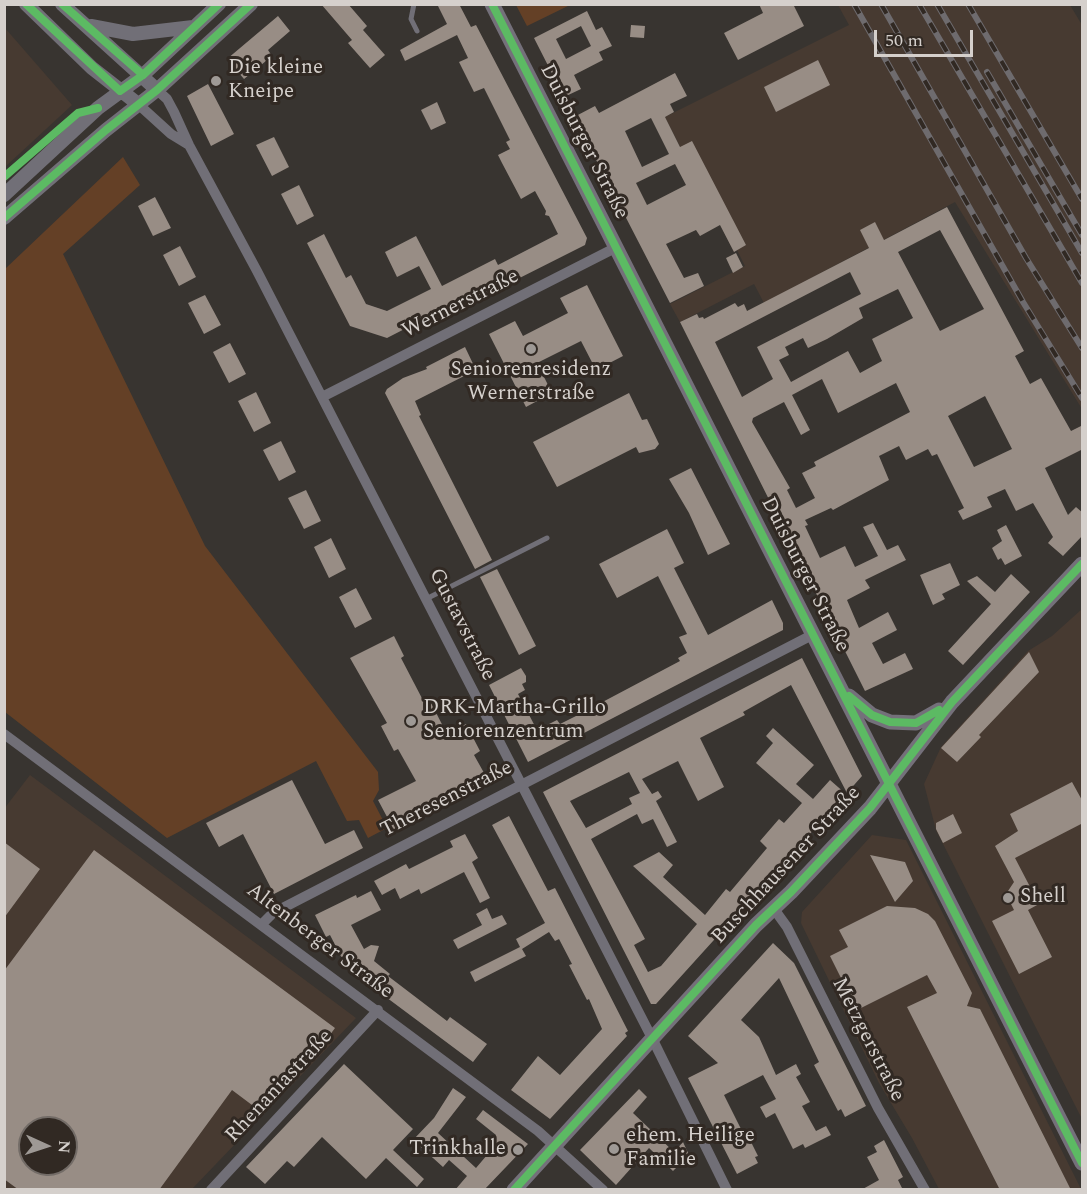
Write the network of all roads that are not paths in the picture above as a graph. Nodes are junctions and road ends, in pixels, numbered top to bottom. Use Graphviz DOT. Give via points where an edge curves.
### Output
graph roads {
  1 [pos="26,4"];
  2 [pos="62,4"];
  3 [pos="219,4"];
  4 [pos="251,4"];
  5 [pos="414,4"];
  6 [pos="492,4"];
  7 [pos="88,26"];
  8 [pos="193,27"];
  9 [pos="417,31"];
  10 [pos="143,75"];
  11 [pos="157,90"];
  12 [pos="120,91"];
  13 [pos="138,104"];
  14 [pos="189,145"];
  15 [pos="4,195"];
  16 [pos="4,218"];
  17 [pos="616,247"];
  18 [pos="322,397"];
  19 [pos="547,538"];
  20 [pos="1083,564"];
  21 [pos="426,599"];
  22 [pos="814,634"];
  23 [pos="843,690"];
  24 [pos="952,702"];
  25 [pos="4,735"];
  26 [pos="889,780"];
  27 [pos="521,784"];
  28 [pos="774,909"];
  29 [pos="262,924"];
  30 [pos="378,1010"];
  31 [pos="653,1040"];
  32 [pos="556,1146"];
  33 [pos="1083,1163"];
  34 [pos="211,1190"];
  35 [pos="514,1190"];
  36 [pos="603,1190"];
  37 [pos="727,1190"];
  38 [pos="925,1190"];
  1 -- 12 [label="street"];
  2 -- 7 [label="street"];
  3 -- 8 [label="street"];
  4 -- 11 [label="street"];
  5 -- 9 [label="lane" via="411,19"];
  6 -- 17 [label="main road, Duisburger Straße"];
  7 -- 8 [label="street" via="133,34"];
  7 -- 10 [label="street"];
  8 -- 10 [label="street"];
  10 -- 11 [label="street"];
  10 -- 12 [label="street"];
  11 -- 13 [label="street"];
  11 -- 14 [label="street, Gustavstraße" via="167,99"];
  12 -- 13 [label="street"];
  12 -- 15 [label="street"];
  13 -- 14 [label="street, Gustavstraße"];
  13 -- 16 [label="street"];
  14 -- 18 [label="street, Gustavstraße"];
  17 -- 18 [label="street, Wernerstraße"];
  17 -- 22 [label="main road, Duisburger Straße"];
  18 -- 21 [label="street, Gustavstraße"];
  19 -- 21 [label="lane"];
  20 -- 24 [label="main road, Buschhausener Straße"];
  21 -- 27 [label="street, Gustavstraße"];
  22 -- 23 [label="main road, Duisburger Straße"];
  22 -- 27 [label="street, Theresenstraße"];
  23 -- 24 [label="main road" via="872,715 898,723 920,722"];
  23 -- 26 [label="main road, Duisburger Straße"];
  24 -- 26 [label="main road, Buschhausener Straße"];
  25 -- 29 [label="street, Altenberger Straße"];
  26 -- 28 [label="main road, Buschhausener Straße" via="870,808"];
  26 -- 33 [label="main road, Duisburger Straße"];
  27 -- 29 [label="street, Theresenstraße" via="273,913"];
  27 -- 31 [label="street, Gustavstraße"];
  28 -- 31 [label="main road, Buschhausener Straße"];
  28 -- 38 [label="street, Metzgerstraße"];
  29 -- 30 [label="street, Altenberger Straße"];
  30 -- 32 [label="street, Altenberger Straße"];
  30 -- 34 [label="street, Rhenaniastraße"];
  31 -- 32 [label="main road, Buschhausener Straße"];
  31 -- 37 [label="street, Gustavstraße"];
  32 -- 35 [label="main road, Buschhausener Straße"];
  32 -- 36 [label="street, Altenberger Straße"];
}
